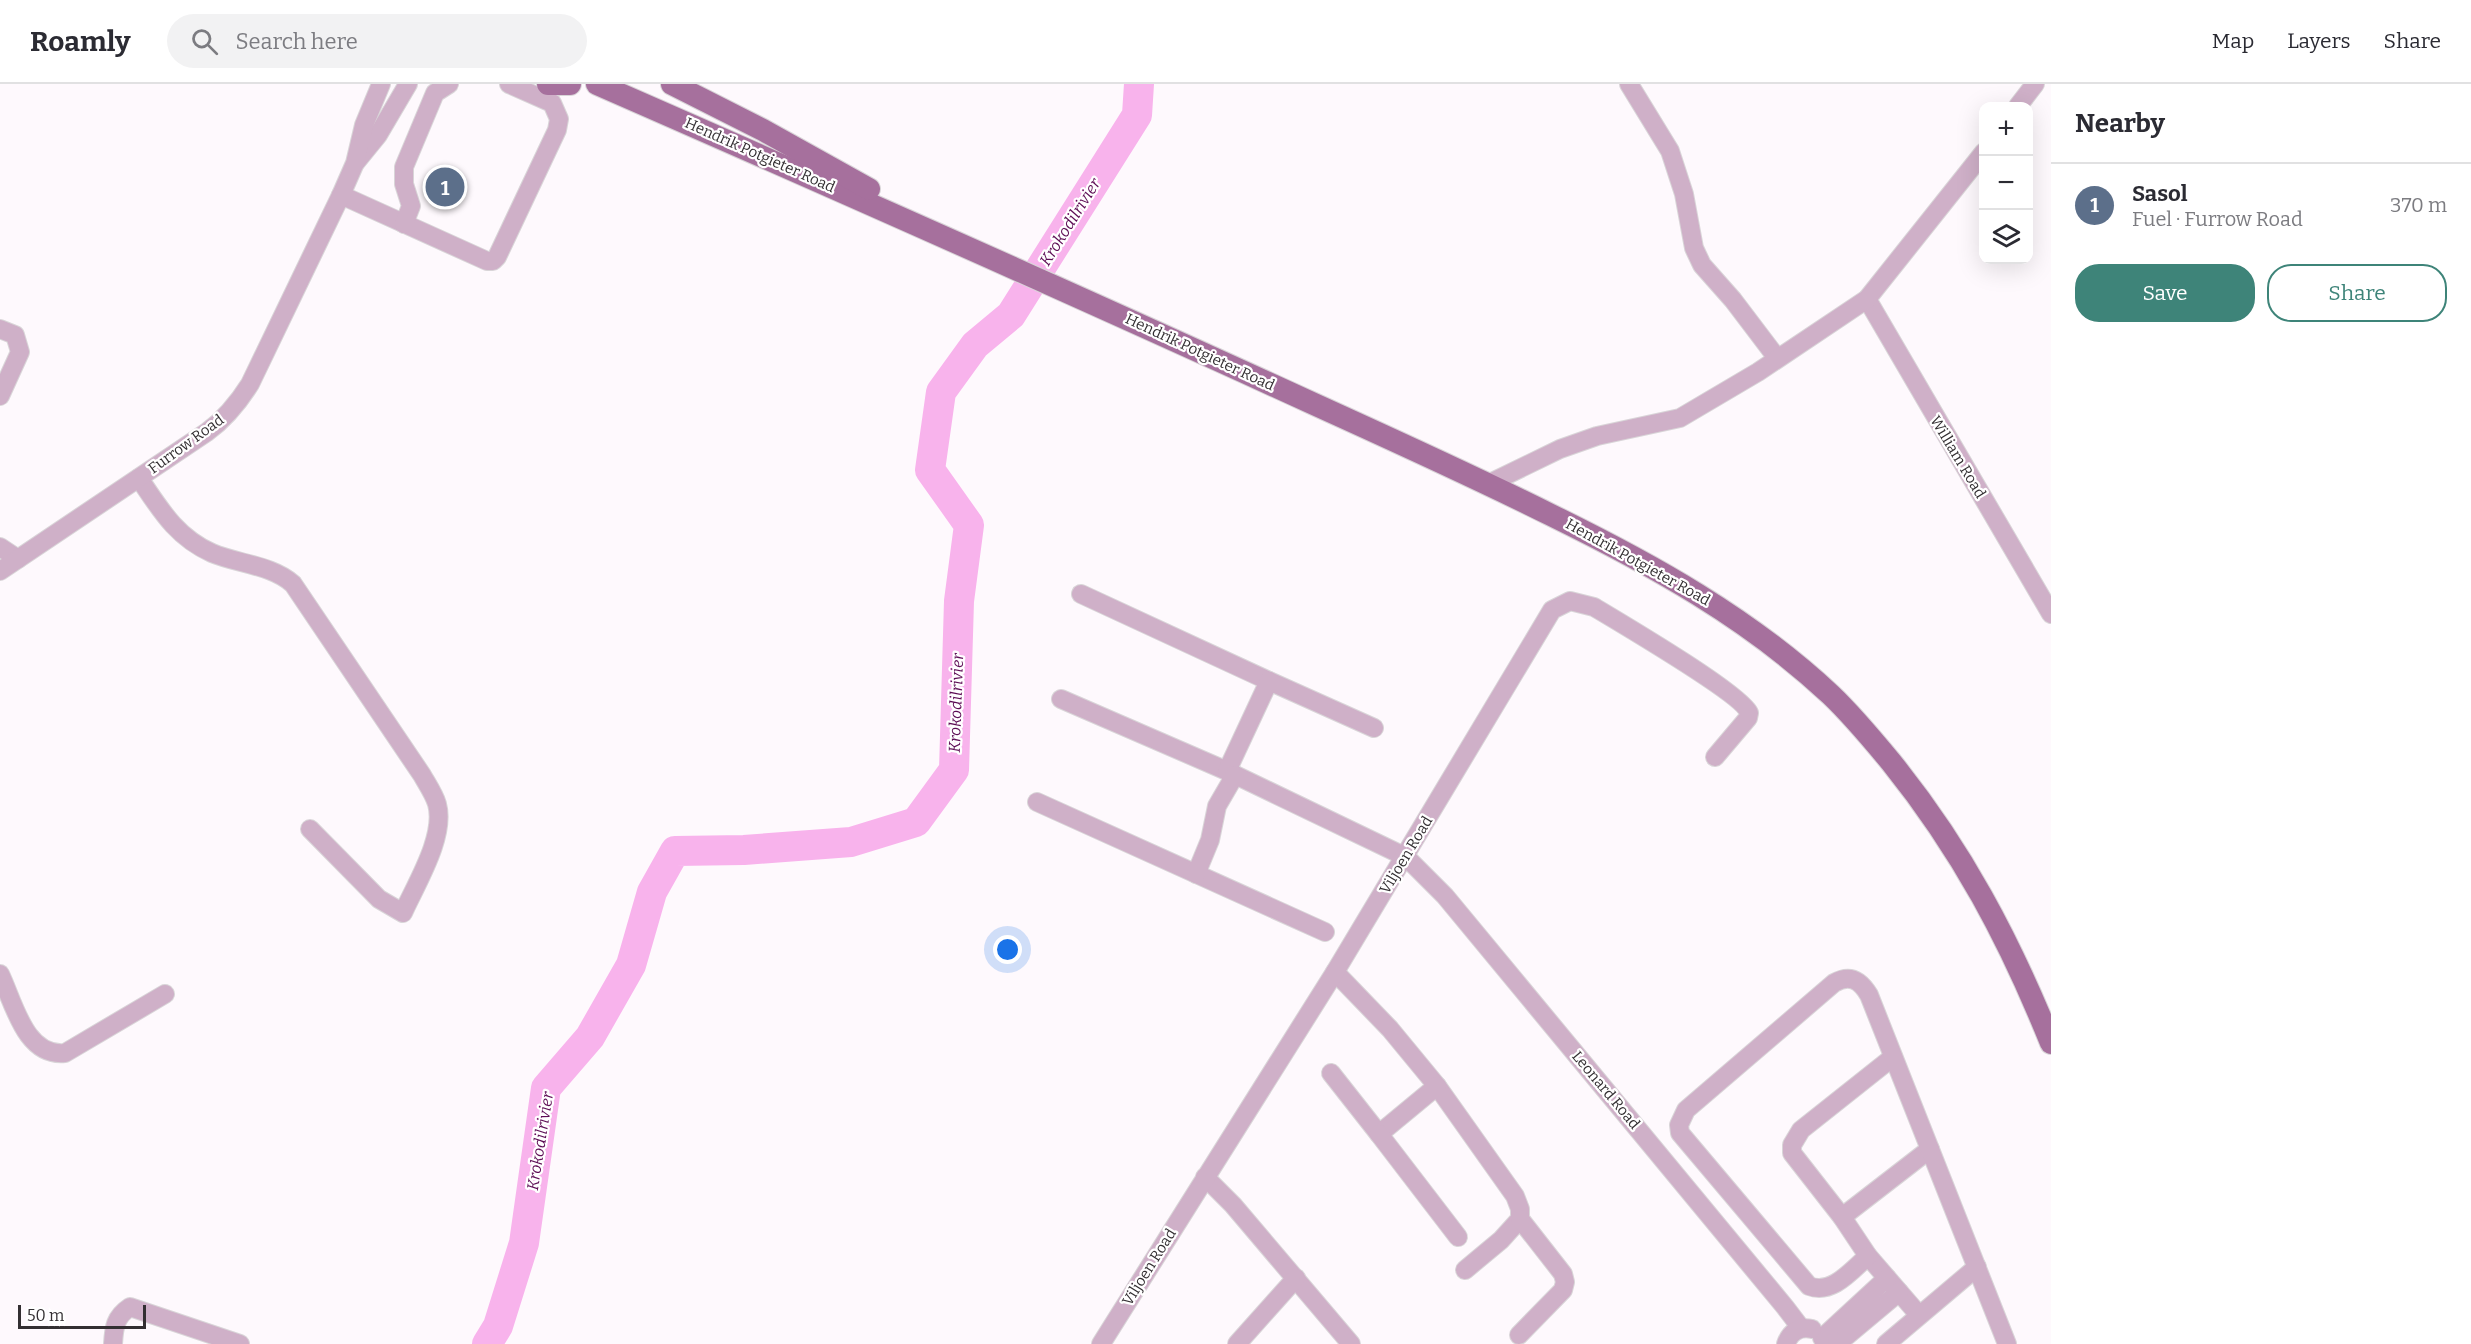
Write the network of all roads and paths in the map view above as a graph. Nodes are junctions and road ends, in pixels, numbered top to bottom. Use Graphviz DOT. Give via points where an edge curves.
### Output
graph roads {
  1 [pos="381,84"];
  2 [pos="408,84"];
  3 [pos="449,84"];
  4 [pos="509,84"];
  5 [pos="548,84"];
  6 [pos="570,84"];
  7 [pos="597,84"];
  8 [pos="672,84"];
  9 [pos="1629,84"];
  10 [pos="2035,84"];
  11 [pos="2021,102"];
  12 [pos="1980,156"];
  13 [pos="355,163"];
  14 [pos="341,195"];
  15 [pos="404,224"];
  16 [pos="995,259"];
  17 [pos="1867,299"];
  18 [pos="0,329"];
  19 [pos="1777,358"];
  20 [pos="0,396"];
  21 [pos="139,478"];
  22 [pos="1488,484"];
  23 [pos="0,547"];
  24 [pos="18,559"];
  25 [pos="0,571"];
  26 [pos="1081,594"];
  27 [pos="2051,614"];
  28 [pos="1269,681"];
  29 [pos="1061,699"];
  30 [pos="1374,728"];
  31 [pos="1714,757"];
  32 [pos="1231,773"];
  33 [pos="1037,802"];
  34 [pos="310,829"];
  35 [pos="1406,857"];
  36 [pos="1196,874"];
  37 [pos="1325,932"];
  38 [pos="1335,972"];
  39 [pos="0,974"];
  40 [pos="165,994"];
  41 [pos="2051,1043"];
  42 [pos="1893,1057"];
  43 [pos="1331,1073"];
  44 [pos="1437,1086"];
  45 [pos="1379,1134"];
  46 [pos="1930,1149"];
  47 [pos="1205,1177"];
  48 [pos="1842,1217"];
  49 [pos="1520,1219"];
  50 [pos="1458,1237"];
  51 [pos="1868,1256"];
  52 [pos="1977,1267"];
  53 [pos="1465,1270"];
  54 [pos="1296,1278"];
  55 [pos="1893,1285"];
  56 [pos="1920,1315"];
  57 [pos="1801,1328"];
  58 [pos="1519,1335"];
  59 [pos="1828,1342"];
  60 [pos="113,1344"];
  61 [pos="240,1344"];
  62 [pos="1101,1344"];
  63 [pos="1237,1344"];
  64 [pos="1351,1344"];
  65 [pos="1786,1344"];
  66 [pos="1886,1344"];
  67 [pos="2007,1344"];
  1 -- 13 [label="street, Furrow Road" via="364,125"];
  2 -- 13 [label="street, Furrow Road"];
  3 -- 15 [label="street" via="435,93 404,167 411,206"];
  4 -- 15 [label="street" via="552,103 559,119 497,257 487,261"];
  5 -- 6 [label="main road"];
  7 -- 16 [label="main road, Hendrik Potgieter Road"];
  8 -- 16 [label="main road, Hendrik Potgieter Road"];
  9 -- 19 [label="street" via="1670,151 1684,194 1694,248 1702,265"];
  10 -- 11 [label="street"];
  12 -- 17 [label="street"];
  13 -- 14 [label="street, Furrow Road"];
  14 -- 15 [label="street"];
  14 -- 21 [label="street, Furrow Road" via="238,403 207,432"];
  16 -- 22 [label="main road, Hendrik Potgieter Road"];
  17 -- 19 [label="street"];
  17 -- 27 [label="street, William Road"];
  18 -- 20 [label="street" via="15,335 20,352"];
  19 -- 22 [label="street" via="1680,418 1598,436 1560,449"];
  21 -- 24 [label="street, Furrow Road"];
  21 -- 34 [label="street" via="170,524 195,543 277,573 293,584 422,775 439,815 433,844 403,913 379,899"];
  22 -- 41 [label="main road, Hendrik Potgieter Road" via="1666,574 1733,616 1832,696 1917,795 1954,848 2004,937"];
  23 -- 24 [label="street"];
  24 -- 25 [label="street, Furrow Road"];
  26 -- 28 [label="street"];
  28 -- 30 [label="street"];
  28 -- 32 [label="street"];
  29 -- 32 [label="street, Leonard Road"];
  31 -- 35 [label="street, Viljoen Road" via="1748,718 1743,704 1594,607 1570,601 1546,616"];
  32 -- 35 [label="street, Leonard Road"];
  32 -- 36 [label="street"];
  33 -- 36 [label="street"];
  35 -- 38 [label="street, Viljoen Road"];
  35 -- 57 [label="street, Leonard Road" via="1445,896"];
  36 -- 37 [label="street"];
  38 -- 44 [label="street"];
  38 -- 47 [label="street, Viljoen Road"];
  39 -- 40 [label="street" via="36,1045 54,1054 65,1053"];
  42 -- 46 [label="street"];
  42 -- 48 [label="street" via="1801,1130 1792,1144 1798,1163"];
  42 -- 51 [label="street" via="1863,984 1844,977 1686,1110 1679,1125 1680,1133 1809,1286 1827,1289"];
  43 -- 45 [label="street"];
  44 -- 45 [label="street"];
  44 -- 49 [label="street" via="1515,1196"];
  45 -- 50 [label="street"];
  46 -- 48 [label="street"];
  46 -- 52 [label="street"];
  47 -- 54 [label="street"];
  47 -- 62 [label="street, Viljoen Road"];
  48 -- 51 [label="street"];
  49 -- 53 [label="street"];
  49 -- 58 [label="street" via="1563,1274 1565,1282 1563,1290"];
  51 -- 55 [label="street"];
  52 -- 56 [label="street"];
  52 -- 67 [label="street"];
  54 -- 63 [label="street"];
  54 -- 64 [label="street"];
  55 -- 56 [label="street"];
  55 -- 59 [label="street"];
  56 -- 66 [label="street"];
  57 -- 59 [label="street" via="1813,1329"];
  57 -- 65 [label="street"];
  60 -- 61 [label="street" via="114,1324 119,1314 130,1307"];
}
